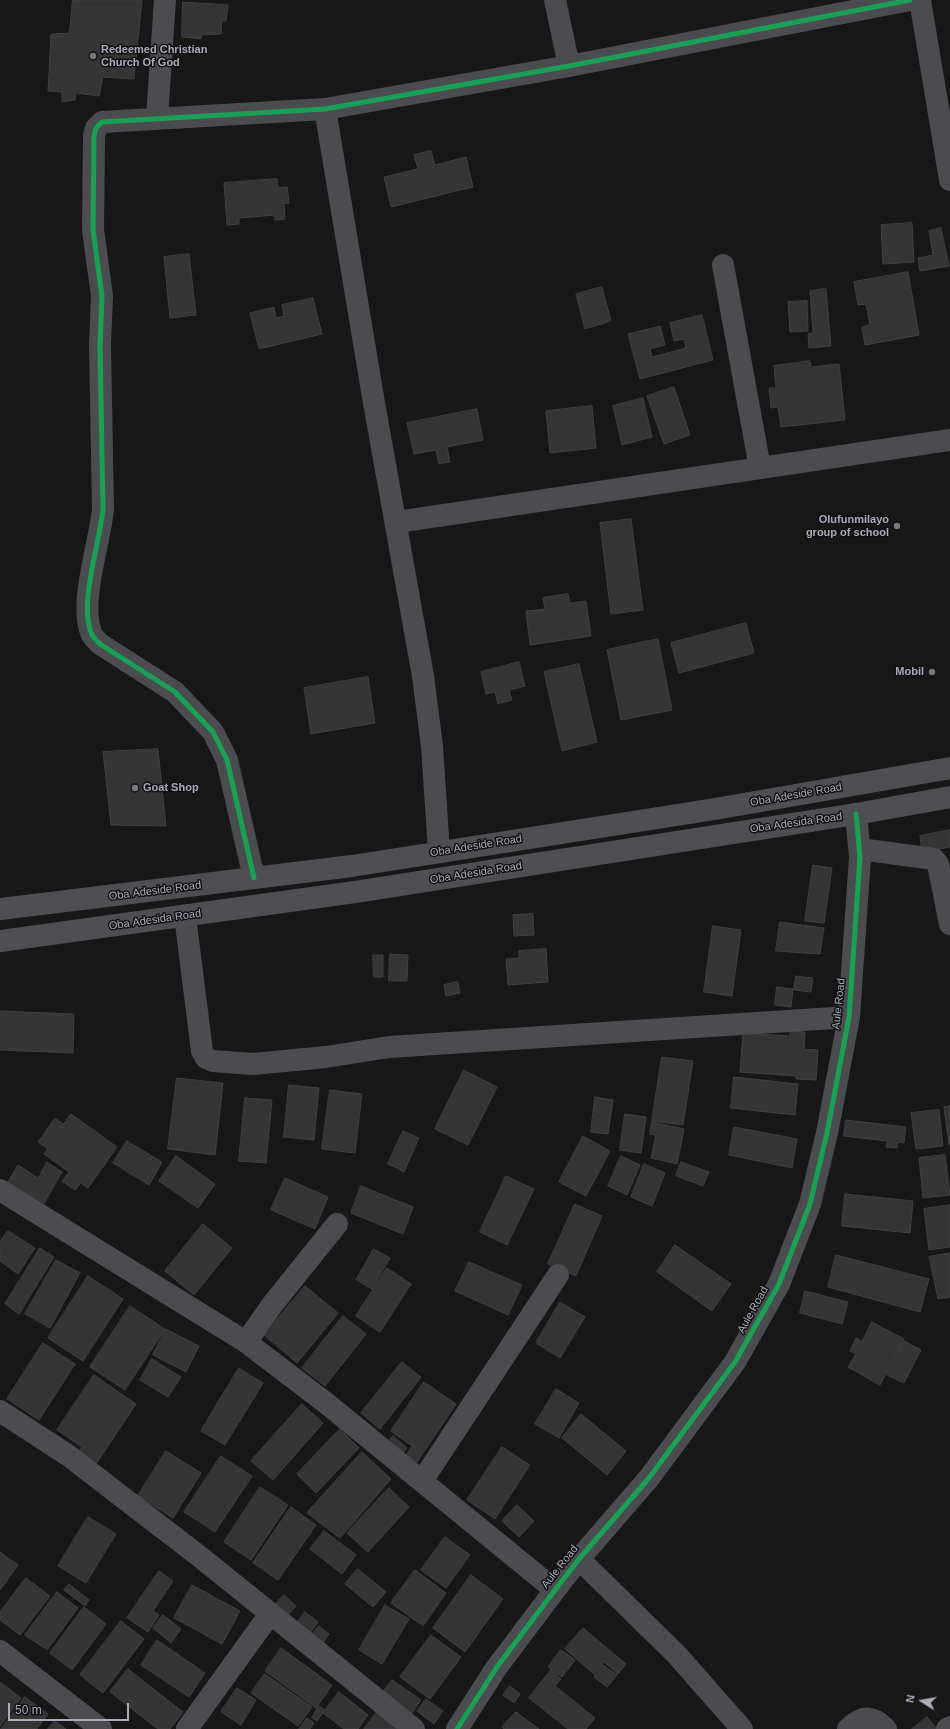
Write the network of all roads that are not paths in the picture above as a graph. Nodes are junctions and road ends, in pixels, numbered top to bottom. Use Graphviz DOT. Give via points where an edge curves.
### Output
graph roads {
  1 [pos="165,0"];
  2 [pos="554,0"];
  3 [pos="910,0"];
  4 [pos="920,0"];
  5 [pos="569,66"];
  6 [pos="325,109"];
  7 [pos="157,118"];
  8 [pos="950,180"];
  9 [pos="723,265"];
  10 [pos="950,440"];
  11 [pos="760,468"];
  12 [pos="397,522"];
  13 [pos="950,768"];
  14 [pos="950,797"];
  15 [pos="856,814"];
  16 [pos="860,849"];
  17 [pos="439,852"];
  18 [pos="254,878"];
  19 [pos="947,899"];
  20 [pos="81,900"];
  21 [pos="0,909"];
  22 [pos="185,916"];
  23 [pos="950,924"];
  24 [pos="86,930"];
  25 [pos="0,941"];
  26 [pos="849,1017"];
  27 [pos="0,1190"];
  28 [pos="337,1224"];
  29 [pos="558,1275"];
  30 [pos="246,1342"];
  31 [pos="0,1411"];
  32 [pos="422,1481"];
  33 [pos="579,1559"];
  34 [pos="555,1590"];
  35 [pos="270,1614"];
  36 [pos="0,1651"];
  37 [pos="950,1727"];
  38 [pos="101,1729"];
  39 [pos="187,1729"];
  40 [pos="414,1729"];
  41 [pos="457,1729"];
  42 [pos="742,1729"];
  43 [pos="848,1729"];
  44 [pos="886,1729"];
  45 [pos="947,1729"];
  1 -- 7 [label="street"];
  2 -- 5 [label="street"];
  3 -- 5 [label="street"];
  4 -- 8 [label="street"];
  5 -- 6 [label="street"];
  6 -- 7 [label="street"];
  6 -- 12 [label="street" via="374,403"];
  7 -- 18 [label="street" via="102,122 96,128 94,136 93,230 102,296 100,344 103,509 87,604 89,624 92,636 100,644 175,692 213,732 227,760"];
  9 -- 11 [label="street"];
  10 -- 11 [label="street"];
  11 -- 12 [label="street"];
  12 -- 17 [label="street" via="432,746"];
  13 -- 17 [label="main road, Oba Adeside Road" via="715,809"];
  14 -- 15 [label="main road, Oba Adesida Road"];
  15 -- 16 [label="street, Aule Road"];
  15 -- 22 [label="main road, Oba Adesida Road"];
  16 -- 19 [label="street" via="934,859 938,864"];
  16 -- 26 [label="street, Aule Road"];
  17 -- 18 [label="main road, Oba Adeside Road"];
  18 -- 20 [label="main road, Oba Adeside Road"];
  19 -- 23 [label="street"];
  20 -- 21 [label="main road, Oba Adeside Road"];
  20 -- 24 [label="main road"];
  22 -- 24 [label="main road, Oba Adesida Road"];
  22 -- 26 [label="street" via="202,1051 206,1058 212,1061 253,1064 326,1057 389,1047"];
  24 -- 25 [label="main road, Oba Adesida Road"];
  26 -- 33 [label="street, Aule Road" via="827,1133 810,1204 779,1284 735,1362 649,1478"];
  27 -- 30 [label="street"];
  28 -- 30 [label="street" via="272,1305"];
  29 -- 32 [label="street"];
  30 -- 32 [label="street"];
  31 -- 35 [label="street" via="69,1456"];
  32 -- 34 [label="street"];
  33 -- 34 [label="street, Aule Road"];
  33 -- 42 [label="street" via="677,1655"];
  34 -- 41 [label="street, Aule Road" via="497,1667"];
  35 -- 39 [label="street"];
  35 -- 40 [label="street"];
  36 -- 38 [label="street"];
  37 -- 45 [label="street"];
  43 -- 44 [label="street" via="855,1722 867,1718 879,1722"];
}
